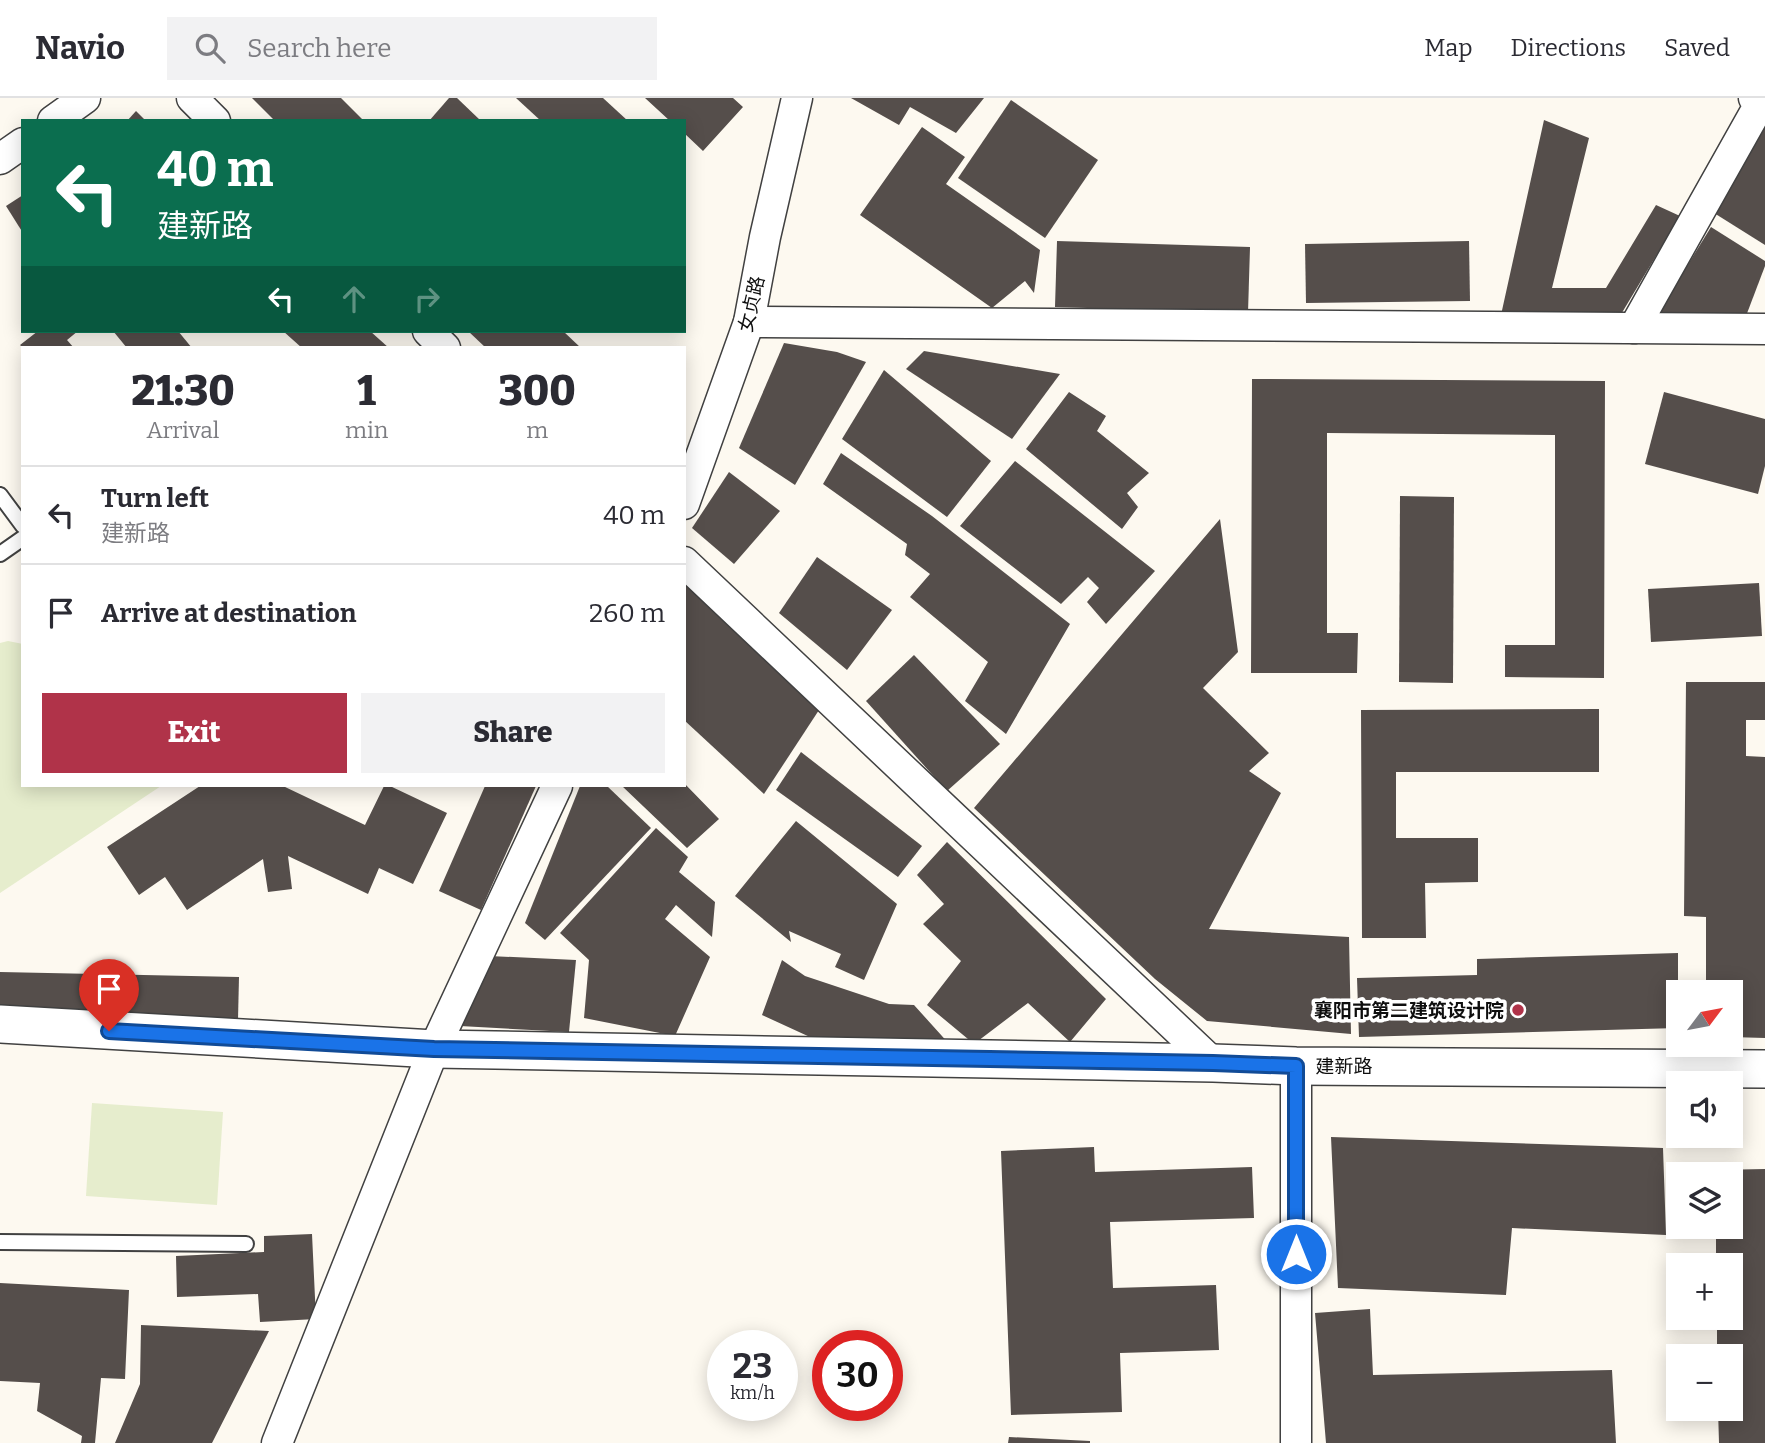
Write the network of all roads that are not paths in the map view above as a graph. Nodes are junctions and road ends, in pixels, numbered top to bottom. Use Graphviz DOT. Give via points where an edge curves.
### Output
graph roads {
  1 [pos="85,98"];
  2 [pos="192,98"];
  3 [pos="797,98"];
  4 [pos="1754,98"];
  5 [pos="56,119"];
  6 [pos="213,119"];
  7 [pos="21,144"];
  8 [pos="0,159"];
  9 [pos="749,322"];
  10 [pos="1634,328"];
  11 [pos="1765,329"];
  12 [pos="430,333"];
  13 [pos="444,346"];
  14 [pos="0,495"];
  15 [pos="686,498"];
  16 [pos="21,523"];
  17 [pos="21,539"];
  18 [pos="0,554"];
  19 [pos="686,564"];
  20 [pos="557,787"];
  21 [pos="0,1024"];
  22 [pos="434,1049"];
  23 [pos="1213,1063"];
  24 [pos="1296,1066"];
  25 [pos="1765,1069"];
  26 [pos="0,1242"];
  27 [pos="246,1244"];
  28 [pos="277,1443"];
  29 [pos="1296,1443"];
  1 -- 5 [label="street"];
  2 -- 6 [label="street"];
  3 -- 9 [label="street, 女贞路"];
  4 -- 10 [label="street" via="1761,102"];
  7 -- 8 [label="street"];
  9 -- 10 [label="street"];
  9 -- 15 [label="street, 女贞路"];
  10 -- 11 [label="street"];
  12 -- 13 [label="street"];
  14 -- 16 [label="lane"];
  17 -- 18 [label="lane"];
  19 -- 23 [label="street"];
  20 -- 22 [label="street"];
  21 -- 22 [label="street, 建新路"];
  22 -- 23 [label="street, 建新路"];
  22 -- 28 [label="street"];
  23 -- 24 [label="street, 建新路"];
  24 -- 25 [label="street, 建新路"];
  24 -- 29 [label="street"];
  26 -- 27 [label="lane"];
}
